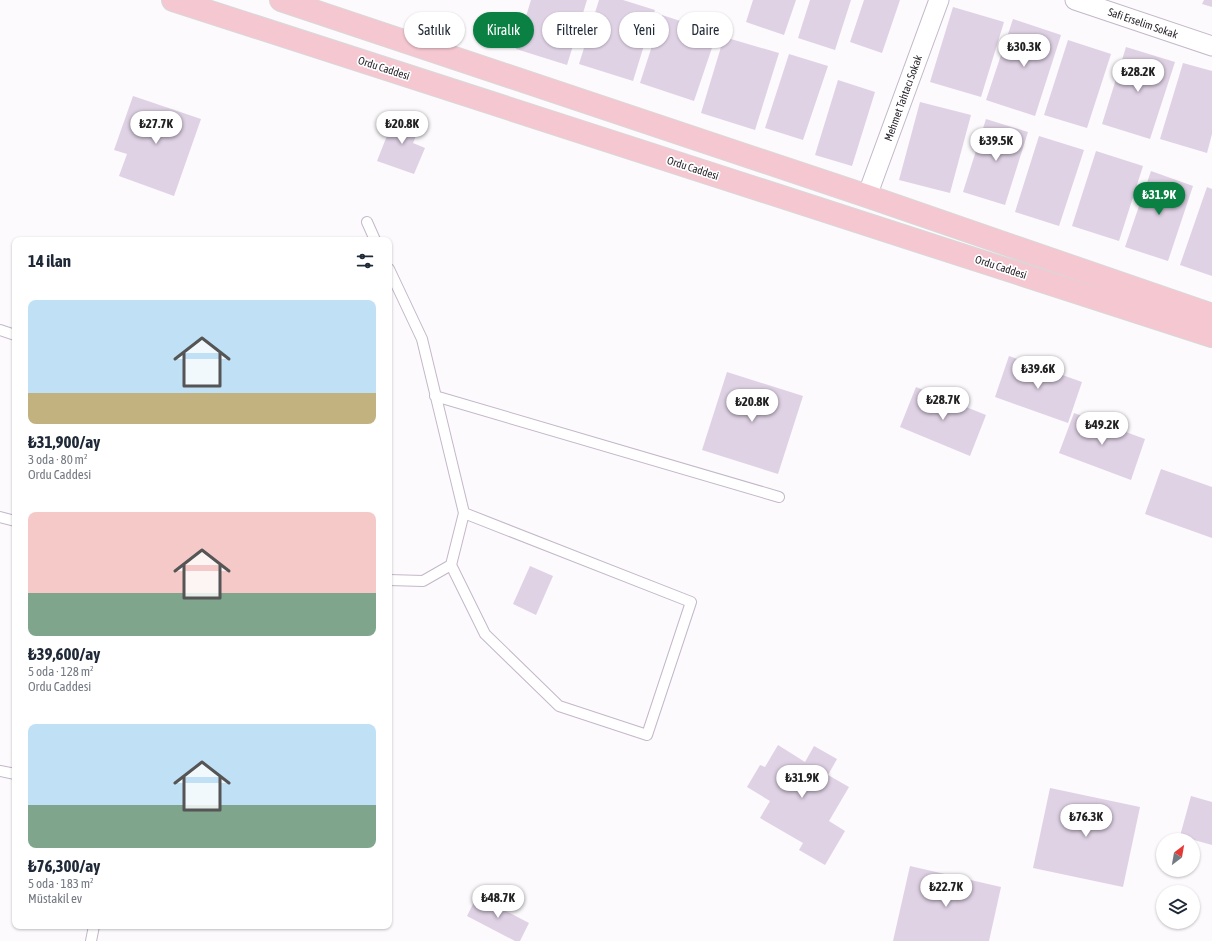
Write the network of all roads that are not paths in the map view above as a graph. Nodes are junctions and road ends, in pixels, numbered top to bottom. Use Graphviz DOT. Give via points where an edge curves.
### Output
graph roads {
  1 [pos="173,0"];
  2 [pos="281,0"];
  3 [pos="939,0"];
  4 [pos="1075,0"];
  5 [pos="325,7"];
  6 [pos="1212,46"];
  7 [pos="867,196"];
  8 [pos="367,222"];
  9 [pos="374,237"];
  10 [pos="392,275"];
  11 [pos="1212,315"];
  12 [pos="0,330"];
  13 [pos="12,334"];
  14 [pos="1212,336"];
  15 [pos="436,396"];
  16 [pos="779,497"];
  17 [pos="464,512"];
  18 [pos="0,517"];
  19 [pos="12,520"];
  20 [pos="451,564"];
  21 [pos="392,580"];
  22 [pos="0,771"];
  23 [pos="12,773"];
  24 [pos="93,929"];
  25 [pos="91,941"];
  1 -- 14 [label="main road, Ordu Caddesi"];
  2 -- 5 [label="main road, Ordu Caddesi"];
  3 -- 7 [label="street, Mehmet Tahtacı Sokak"];
  4 -- 6 [label="street, Safi Erselim Sokak"];
  5 -- 7 [label="main road, Ordu Caddesi"];
  7 -- 11 [label="main road, Ordu Caddesi"];
  8 -- 9 [label="lane"];
  10 -- 15 [label="lane" via="422,339"];
  12 -- 13 [label="lane"];
  15 -- 16 [label="lane"];
  15 -- 17 [label="lane"];
  17 -- 20 [label="lane"];
  17 -- 20 [label="lane" via="692,602 647,735 559,706 485,634"];
  18 -- 19 [label="lane"];
  20 -- 21 [label="lane" via="423,581"];
  22 -- 23 [label="lane"];
  24 -- 25 [label="lane"];
}
